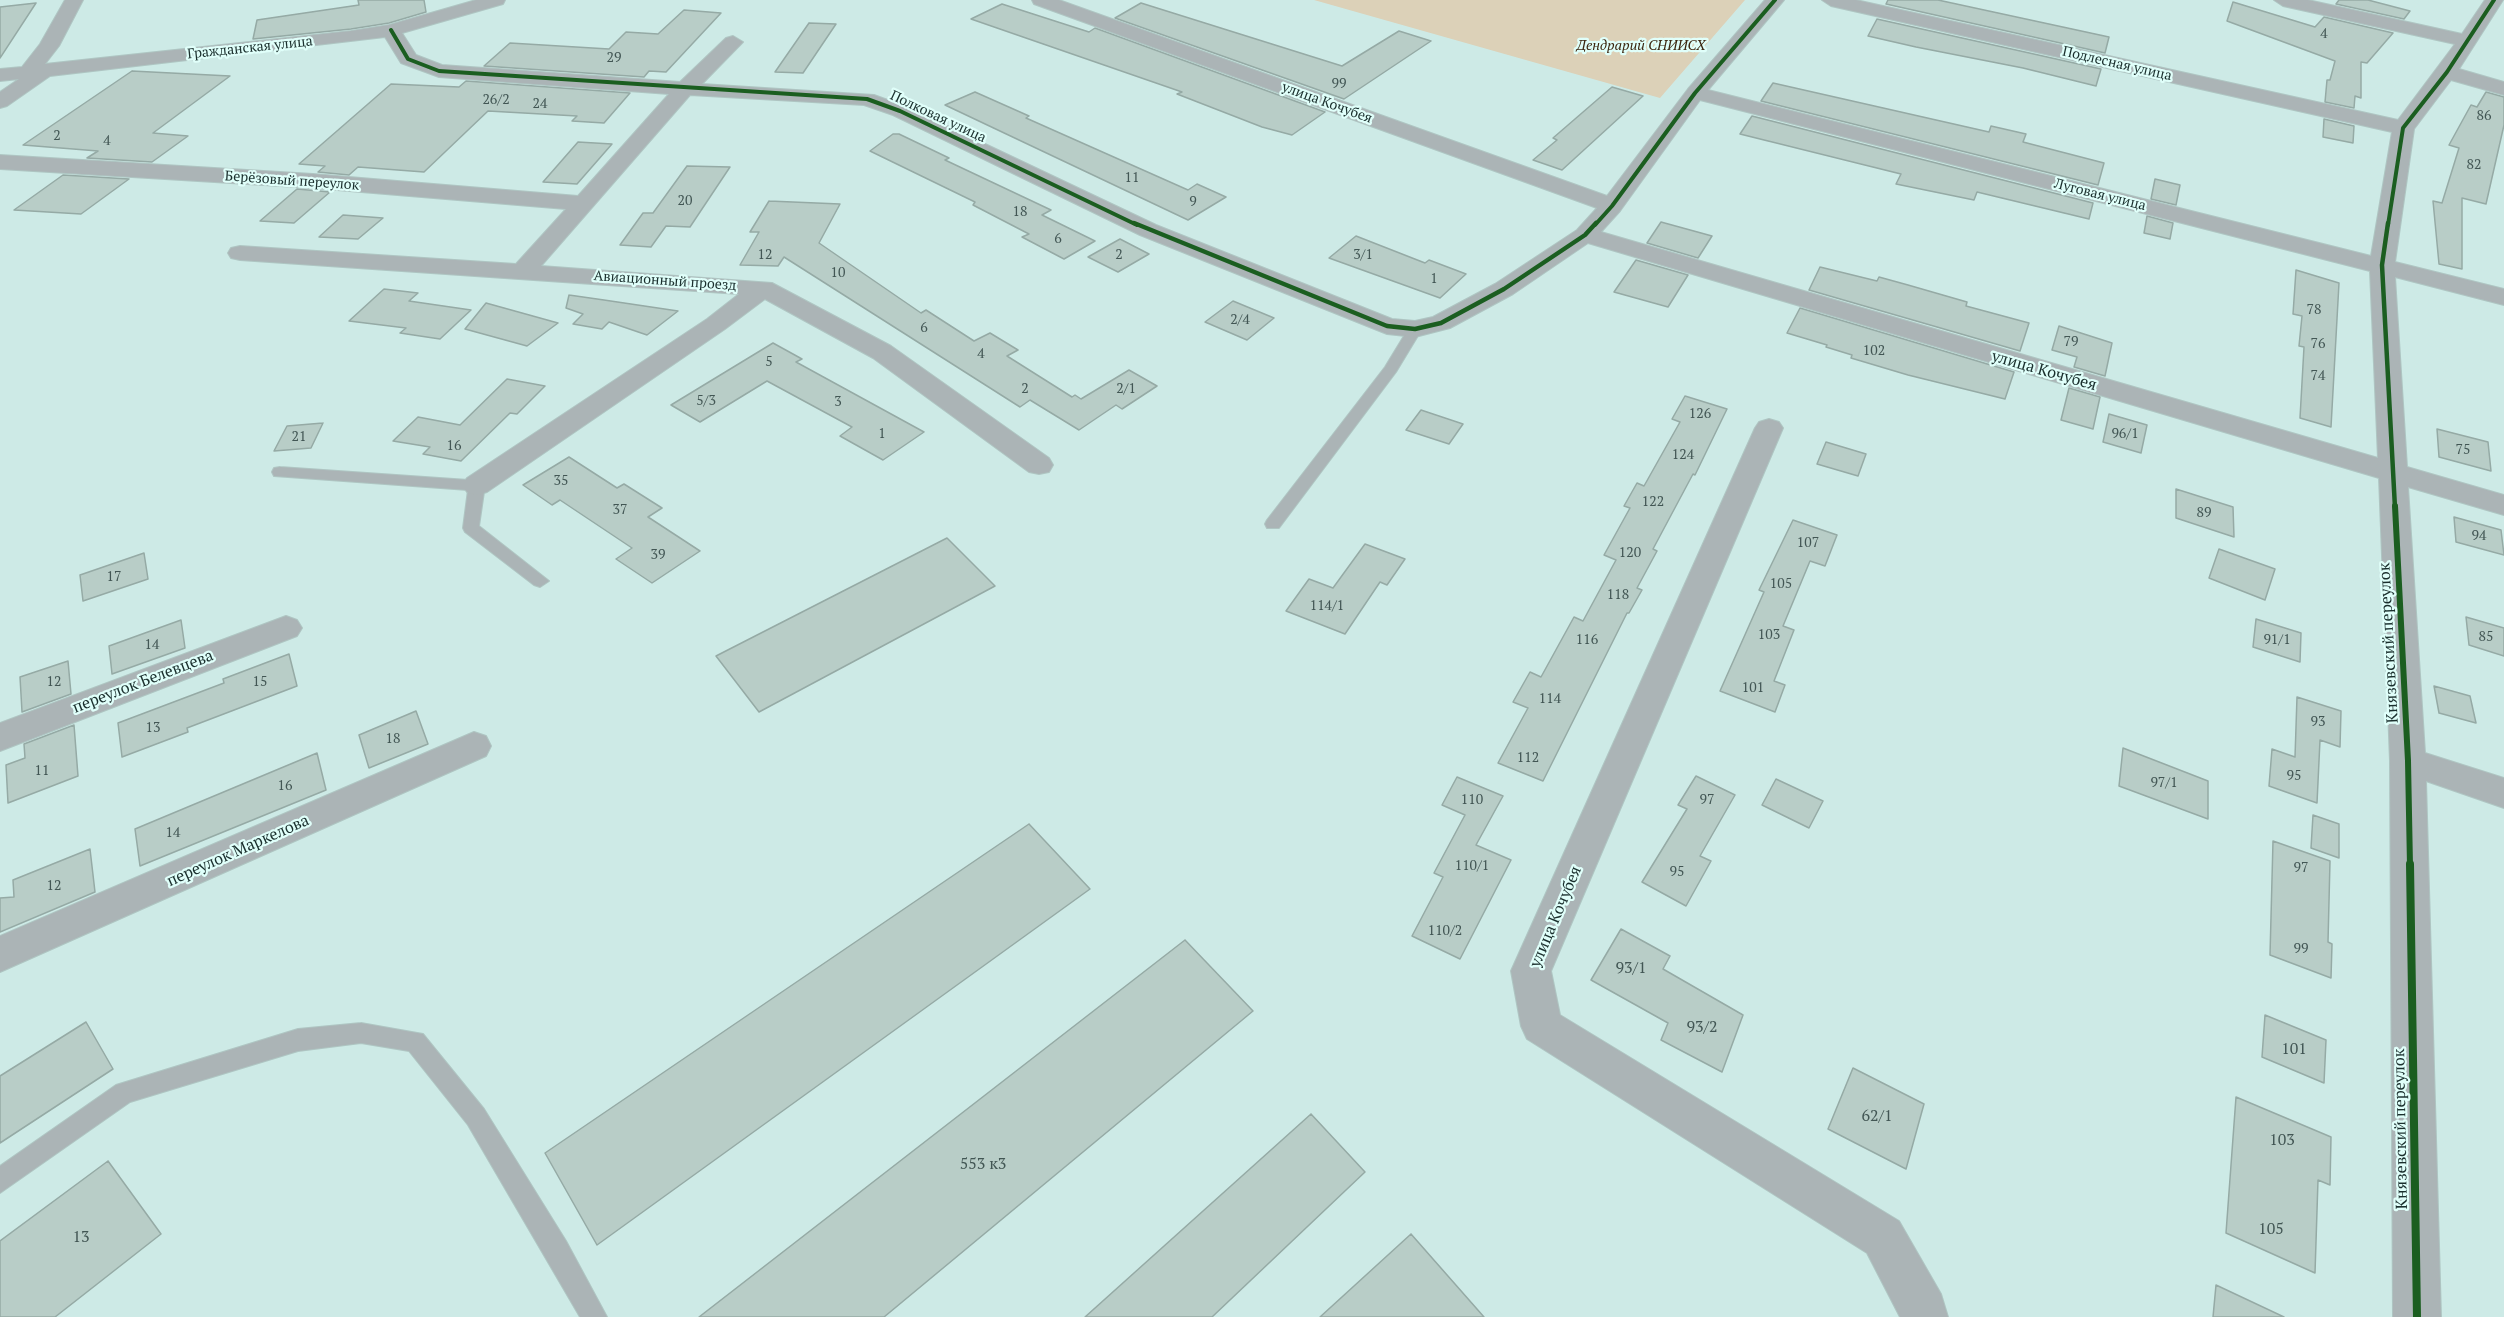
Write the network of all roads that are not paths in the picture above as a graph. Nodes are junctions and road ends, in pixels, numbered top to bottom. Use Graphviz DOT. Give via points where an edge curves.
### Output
graph roads {
  1 [pos="74,0"];
  2 [pos="496,0"];
  3 [pos="1041,0"];
  4 [pos="1775,0"];
  5 [pos="1831,0"];
  6 [pos="2283,0"];
  7 [pos="2494,0"];
  8 [pos="391,30"];
  9 [pos="2467,41"];
  10 [pos="733,42"];
  11 [pos="36,71"];
  12 [pos="2447,72"];
  13 [pos="0,75"];
  14 [pos="685,89"];
  15 [pos="2504,89"];
  16 [pos="1695,93"];
  17 [pos="0,102"];
  18 [pos="2403,128"];
  19 [pos="0,162"];
  20 [pos="583,203"];
  21 [pos="1612,206"];
  22 [pos="1585,235"];
  23 [pos="240,253"];
  24 [pos="2382,266"];
  25 [pos="524,270"];
  26 [pos="763,288"];
  27 [pos="2504,297"];
  28 [pos="1415,328"];
  29 [pos="1769,428"];
  30 [pos="1039,465"];
  31 [pos="279,472"];
  32 [pos="2393,474"];
  33 [pos="477,485"];
  34 [pos="2504,506"];
  35 [pos="1273,524"];
  36 [pos="540,582"];
  37 [pos="286,628"];
  38 [pos="0,737"];
  39 [pos="474,746"];
  40 [pos="2408,761"];
  41 [pos="2504,793"];
  42 [pos="0,954"];
  43 [pos="0,1181"];
  44 [pos="594,1317"];
  45 [pos="1924,1317"];
  46 [pos="2417,1317"];
  1 -- 11 [label="street"];
  2 -- 8 [label="street, Гражданская улица"];
  3 -- 21 [label="street, улица Кочубея"];
  4 -- 16 [label="street, Полковая улица"];
  5 -- 18 [label="street, Подлесная улица"];
  6 -- 9 [label="street"];
  7 -- 9 [label="street, Князевский переулок"];
  8 -- 11 [label="street, Гражданская улица"];
  8 -- 14 [label="street, Полковая улица" via="408,59 439,71"];
  9 -- 12 [label="street, Князевский переулок"];
  10 -- 14 [label="street"];
  11 -- 13 [label="street, Гражданская улица"];
  11 -- 17 [label="street"];
  12 -- 15 [label="street"];
  12 -- 18 [label="street, Князевский переулок"];
  14 -- 20 [label="street"];
  14 -- 28 [label="street, Полковая улица" via="867,99 900,111 1148,230 1387,326"];
  16 -- 21 [label="street, Полковая улица"];
  16 -- 24 [label="street, Луговая улица"];
  18 -- 24 [label="street, Князевский переулок"];
  19 -- 20 [label="street, Берёзовый переулок" via="313,181"];
  20 -- 25 [label="street"];
  21 -- 22 [label="street, Полковая улица"];
  22 -- 28 [label="street, Полковая улица" via="1504,289 1441,323"];
  22 -- 32 [label="street, улица Кочубея"];
  23 -- 25 [label="street, Авиационный проезд"];
  24 -- 27 [label="street, Луговая улица"];
  24 -- 32 [label="street, Князевский переулок"];
  25 -- 26 [label="street, Авиационный проезд"];
  26 -- 30 [label="street, Авиационный проезд" via="882,352"];
  26 -- 33 [label="street"];
  28 -- 35 [label="lane" via="1391,369"];
  29 -- 45 [label="street, улица Кочубея" via="1531,971 1542,1026 1883,1237"];
  31 -- 33 [label="lane"];
  32 -- 34 [label="street, улица Кочубея"];
  32 -- 40 [label="street, Князевский переулок"];
  33 -- 36 [label="lane" via="471,528"];
  37 -- 38 [label="street, переулок Белевцева"];
  39 -- 42 [label="street, переулок Маркелова"];
  40 -- 41 [label="street"];
  40 -- 46 [label="street, Князевский переулок"];
  43 -- 44 [label="lane" via="124,1093 298,1040 361,1034 415,1041 476,1117"];
}
